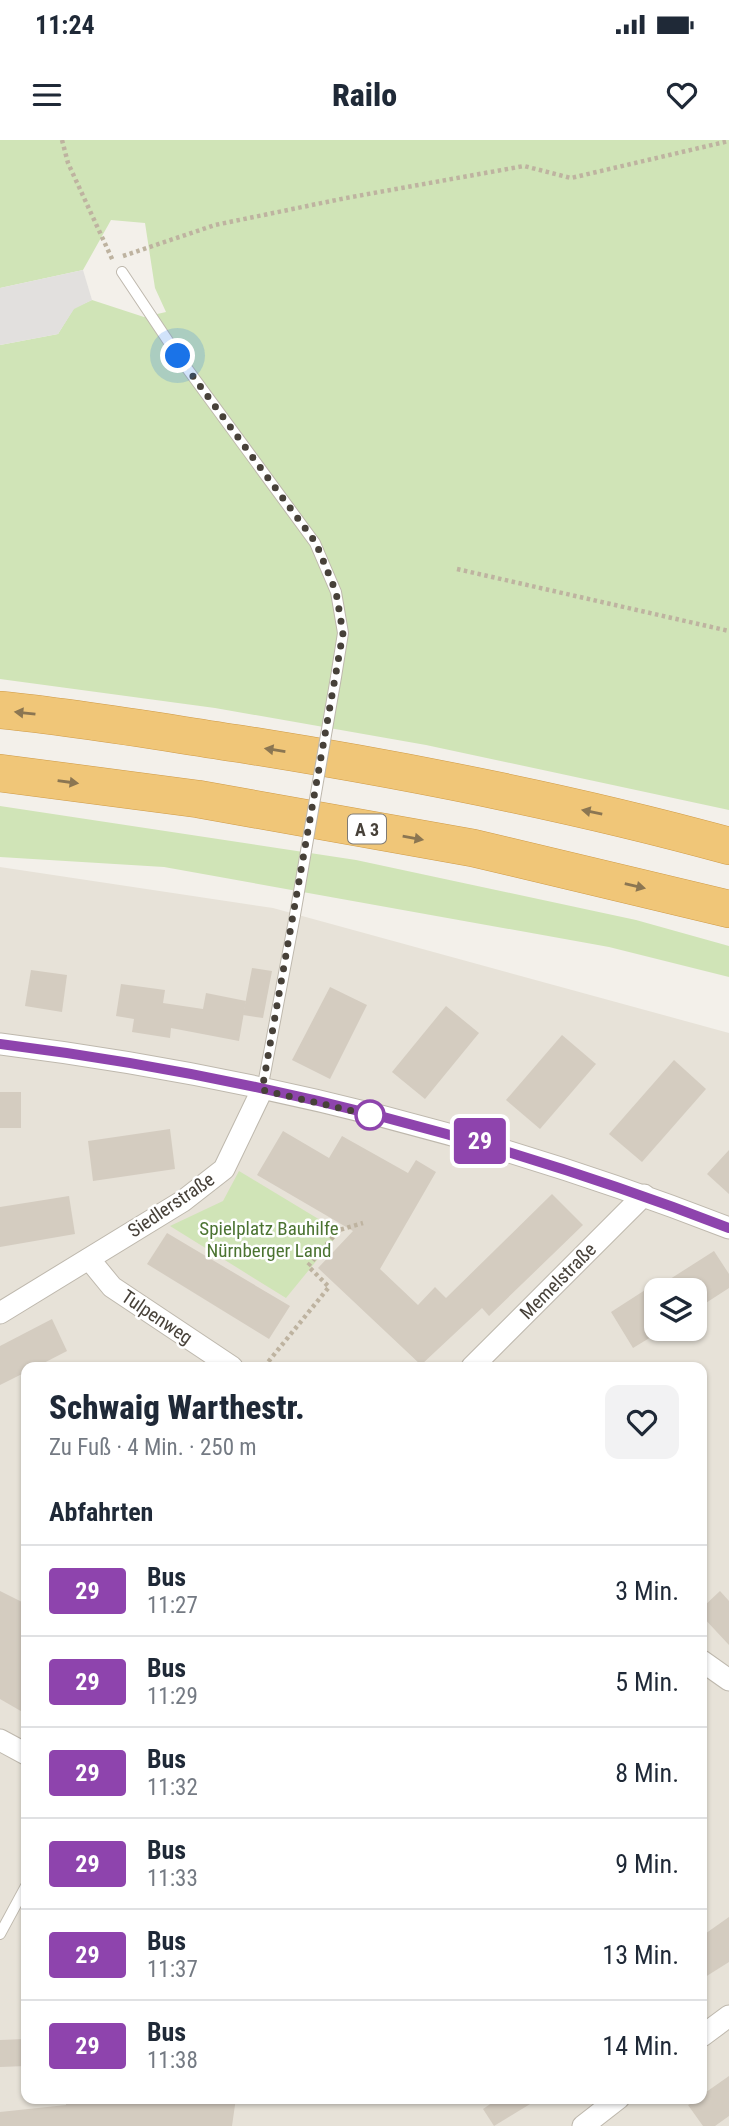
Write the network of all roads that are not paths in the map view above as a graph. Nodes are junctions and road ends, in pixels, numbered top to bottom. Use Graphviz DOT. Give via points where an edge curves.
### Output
graph roads {
  1 [pos="122,272"];
  2 [pos="0,710"];
  3 [pos="0,773"];
  4 [pos="729,846"];
  5 [pos="729,909"];
  6 [pos="0,1044"];
  7 [pos="262,1090"];
  8 [pos="644,1195"];
  9 [pos="729,1228"];
  10 [pos="89,1259"];
  11 [pos="0,1314"];
  12 [pos="224,1362"];
  13 [pos="477,1362"];
  14 [pos="707,1665"];
  15 [pos="729,1680"];
  16 [pos="0,1740"];
  17 [pos="21,1751"];
  18 [pos="21,1895"];
  19 [pos="0,1934"];
  20 [pos="611,2104"];
  21 [pos="583,2126"];
  1 -- 7 [label="lane, Siedlerstraße, bridge" via="200,388 316,543 336,592 343,633"];
  4 -- 2 [label="highway, one-way" via="638,821 366,764"];
  3 -- 5 [label="highway, A 3, one-way" via="198,799 473,848"];
  6 -- 7 [label="street" via="83,1054"];
  7 -- 8 [label="street" via="477,1140"];
  7 -- 10 [label="street, Siedlerstraße" via="224,1169 183,1201"];
  8 -- 9 [label="street"];
  8 -- 13 [label="street, Memelstraße"];
  10 -- 11 [label="street, Siedlerstraße"];
  10 -- 12 [label="street, Tulpenweg" via="112,1287"];
  14 -- 15 [label="street"];
  16 -- 17 [label="street"];
  18 -- 19 [label="lane"];
  20 -- 21 [label="street"];
}
